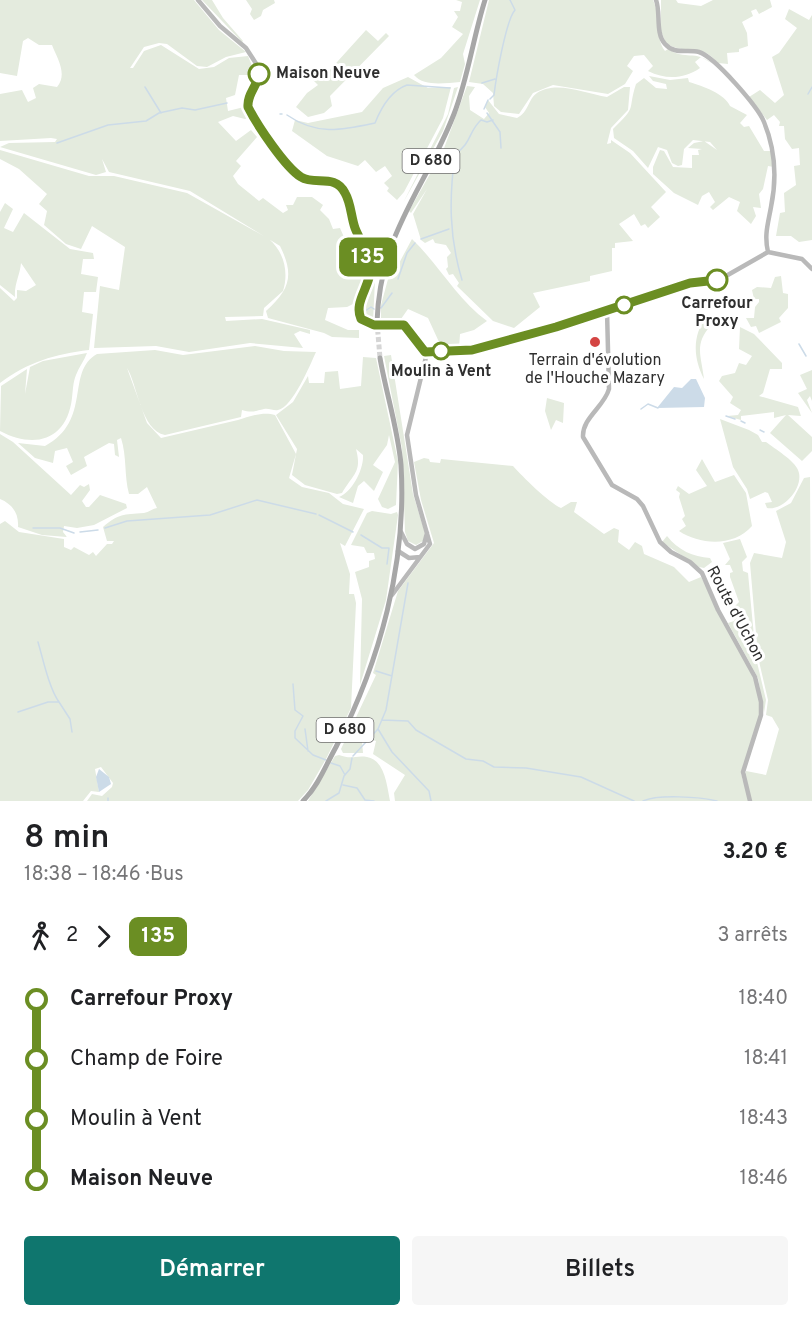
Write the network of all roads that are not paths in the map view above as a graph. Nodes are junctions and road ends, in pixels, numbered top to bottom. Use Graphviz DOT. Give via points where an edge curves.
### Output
graph roads {
  1 [pos="198,0"];
  2 [pos="485,0"];
  3 [pos="656,0"];
  4 [pos="766,254"];
  5 [pos="812,269"];
  6 [pos="607,310"];
  7 [pos="377,322"];
  8 [pos="427,354"];
  9 [pos="380,358"];
  10 [pos="426,527"];
  11 [pos="400,532"];
  12 [pos="415,549"];
  13 [pos="398,551"];
  14 [pos="422,556"];
  15 [pos="390,600"];
  16 [pos="303,801"];
  17 [pos="750,801"];
  1 -- 8 [label="main road" via="251,55 258,71 249,110 291,169 303,179 334,182 346,194 370,266 368,284 358,306 361,319 374,325 404,325"];
  2 -- 7 [label="main road, D 680" via="454,114 392,239"];
  3 -- 4 [label="main road" via="660,36 665,44 676,51 702,53 760,116 776,169"];
  4 -- 5 [label="main road" via="802,259"];
  4 -- 6 [label="main road" via="725,277 690,283"];
  6 -- 8 [label="main road" via="472,350"];
  6 -- 17 [label="main road, Route d'Uchon" via="609,389 585,424 583,437 612,485 643,506 660,542 702,573 755,677 761,715 743,772"];
  8 -- 10 [label="main road" via="407,435 416,495"];
  9 -- 11 [label="main road, D 680" via="401,462"];
  10 -- 12 [label="main road" via="426,541"];
  10 -- 14 [label="main road" via="430,544"];
  11 -- 12 [label="main road"];
  11 -- 13 [label="main road, D 680"];
  12 -- 13 [label="main road"];
  13 -- 14 [label="main road" via="409,558"];
  13 -- 15 [label="main road, D 680"];
  14 -- 15 [label="main road"];
  15 -- 16 [label="main road, D 680" via="353,712 315,786"];
}
